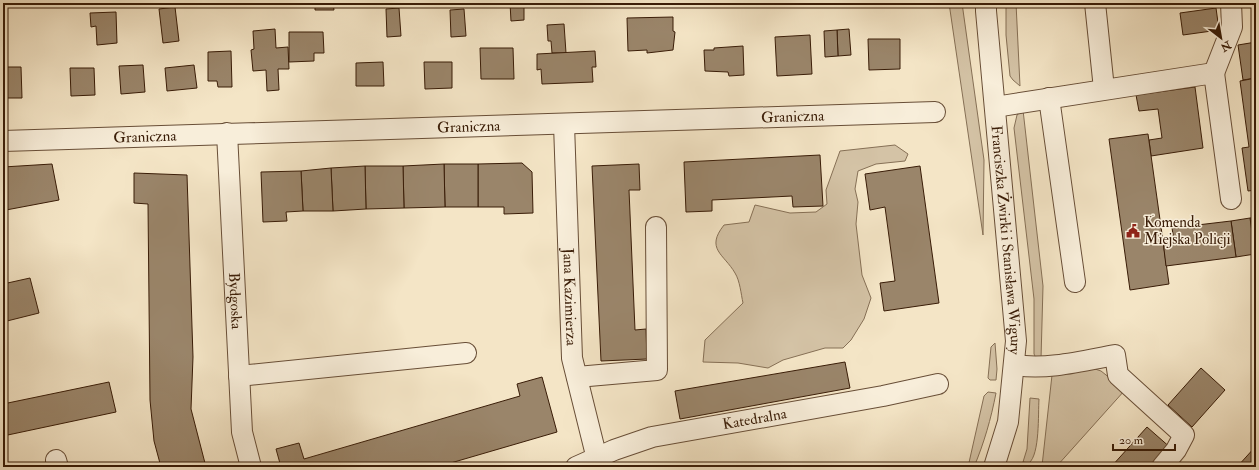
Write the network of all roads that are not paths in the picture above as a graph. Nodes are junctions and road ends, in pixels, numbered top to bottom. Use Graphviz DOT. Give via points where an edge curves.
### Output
graph roads {
  1 [pos="1095,3"];
  2 [pos="1231,3"];
  3 [pos="985,6"];
  4 [pos="1214,73"];
  5 [pos="1104,89"];
  6 [pos="1049,98"];
  7 [pos="995,107"];
  8 [pos="935,112"];
  9 [pos="564,124"];
  10 [pos="227,134"];
  11 [pos="3,141"];
  12 [pos="1231,199"];
  13 [pos="656,227"];
  14 [pos="1075,282"];
  15 [pos="466,353"];
  16 [pos="1015,366"];
  17 [pos="239,376"];
  18 [pos="577,377"];
  19 [pos="938,384"];
  20 [pos="598,463"];
  21 [pos="251,467"];
  22 [pos="576,467"];
  23 [pos="994,467"];
  24 [pos="1162,467"];
  1 -- 5 [label="street"];
  2 -- 4 [label="street" via="1232,26"];
  3 -- 7 [label="street, Franciszka Żwirki i Stanisława Wigury"];
  4 -- 5 [label="street"];
  4 -- 12 [label="street"];
  5 -- 6 [label="street"];
  6 -- 7 [label="street"];
  6 -- 14 [label="street"];
  7 -- 16 [label="street, Franciszka Żwirki i Stanisława Wigury" via="1013,289"];
  8 -- 9 [label="street, Graniczna"];
  9 -- 10 [label="street, Graniczna"];
  9 -- 18 [label="street, Jana Kazimierza" via="572,358"];
  10 -- 11 [label="street, Graniczna"];
  10 -- 17 [label="street, Bydgoska"];
  13 -- 18 [label="street" via="657,370"];
  15 -- 17 [label="street"];
  16 -- 23 [label="street, Franciszka Żwirki i Stanisława Wigury" via="1008,422"];
  16 -- 24 [label="street" via="1048,367 1115,355 1118,375 1184,435"];
  17 -- 21 [label="street, Bydgoska" via="242,432"];
  18 -- 20 [label="street, Jana Kazimierza"];
  19 -- 20 [label="street, Katedralna" via="652,437 614,450"];
  20 -- 22 [label="street, Katedralna"];
}
